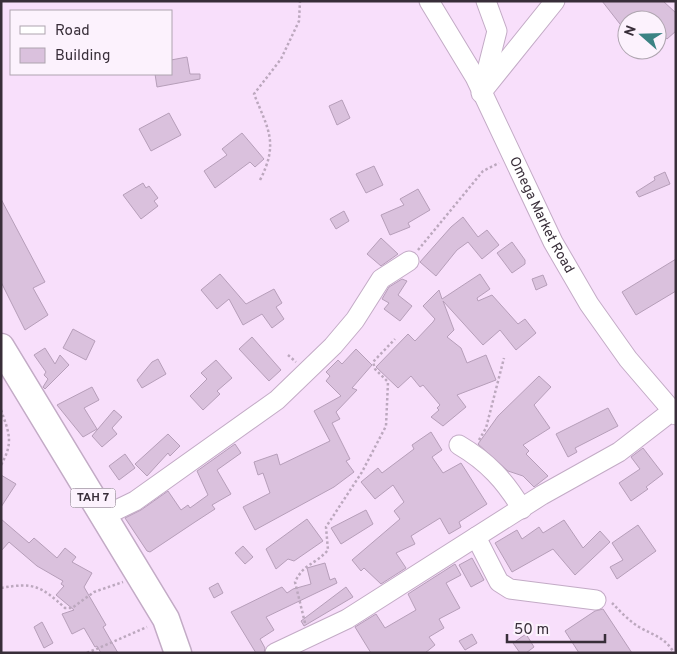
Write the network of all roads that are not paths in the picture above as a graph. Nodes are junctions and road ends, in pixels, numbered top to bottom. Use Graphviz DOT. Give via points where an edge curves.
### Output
graph roads {
  1 [pos="429,1"];
  2 [pos="486,1"];
  3 [pos="555,1"];
  4 [pos="481,93"];
  5 [pos="409,261"];
  6 [pos="1,348"];
  7 [pos="674,413"];
  8 [pos="465,449"];
  9 [pos="522,508"];
  10 [pos="104,516"];
  11 [pos="476,537"];
  12 [pos="596,600"];
  13 [pos="178,653"];
  14 [pos="275,653"];
  1 -- 4 [label="street, Omega Market Road" via="463,55"];
  2 -- 4 [label="street" via="497,31"];
  3 -- 4 [label="street"];
  4 -- 7 [label="street, Omega Market Road" via="553,242 589,304 628,359"];
  5 -- 10 [label="street" via="381,279 350,327 277,400 135,501"];
  6 -- 10 [label="highway, TAH 7"];
  7 -- 9 [label="street" via="619,452"];
  8 -- 9 [label="street" via="506,482"];
  9 -- 11 [label="street"];
  10 -- 13 [label="highway, TAH 7" via="166,619"];
  11 -- 12 [label="street" via="499,582 510,589"];
  11 -- 14 [label="street" via="347,619"];
}
